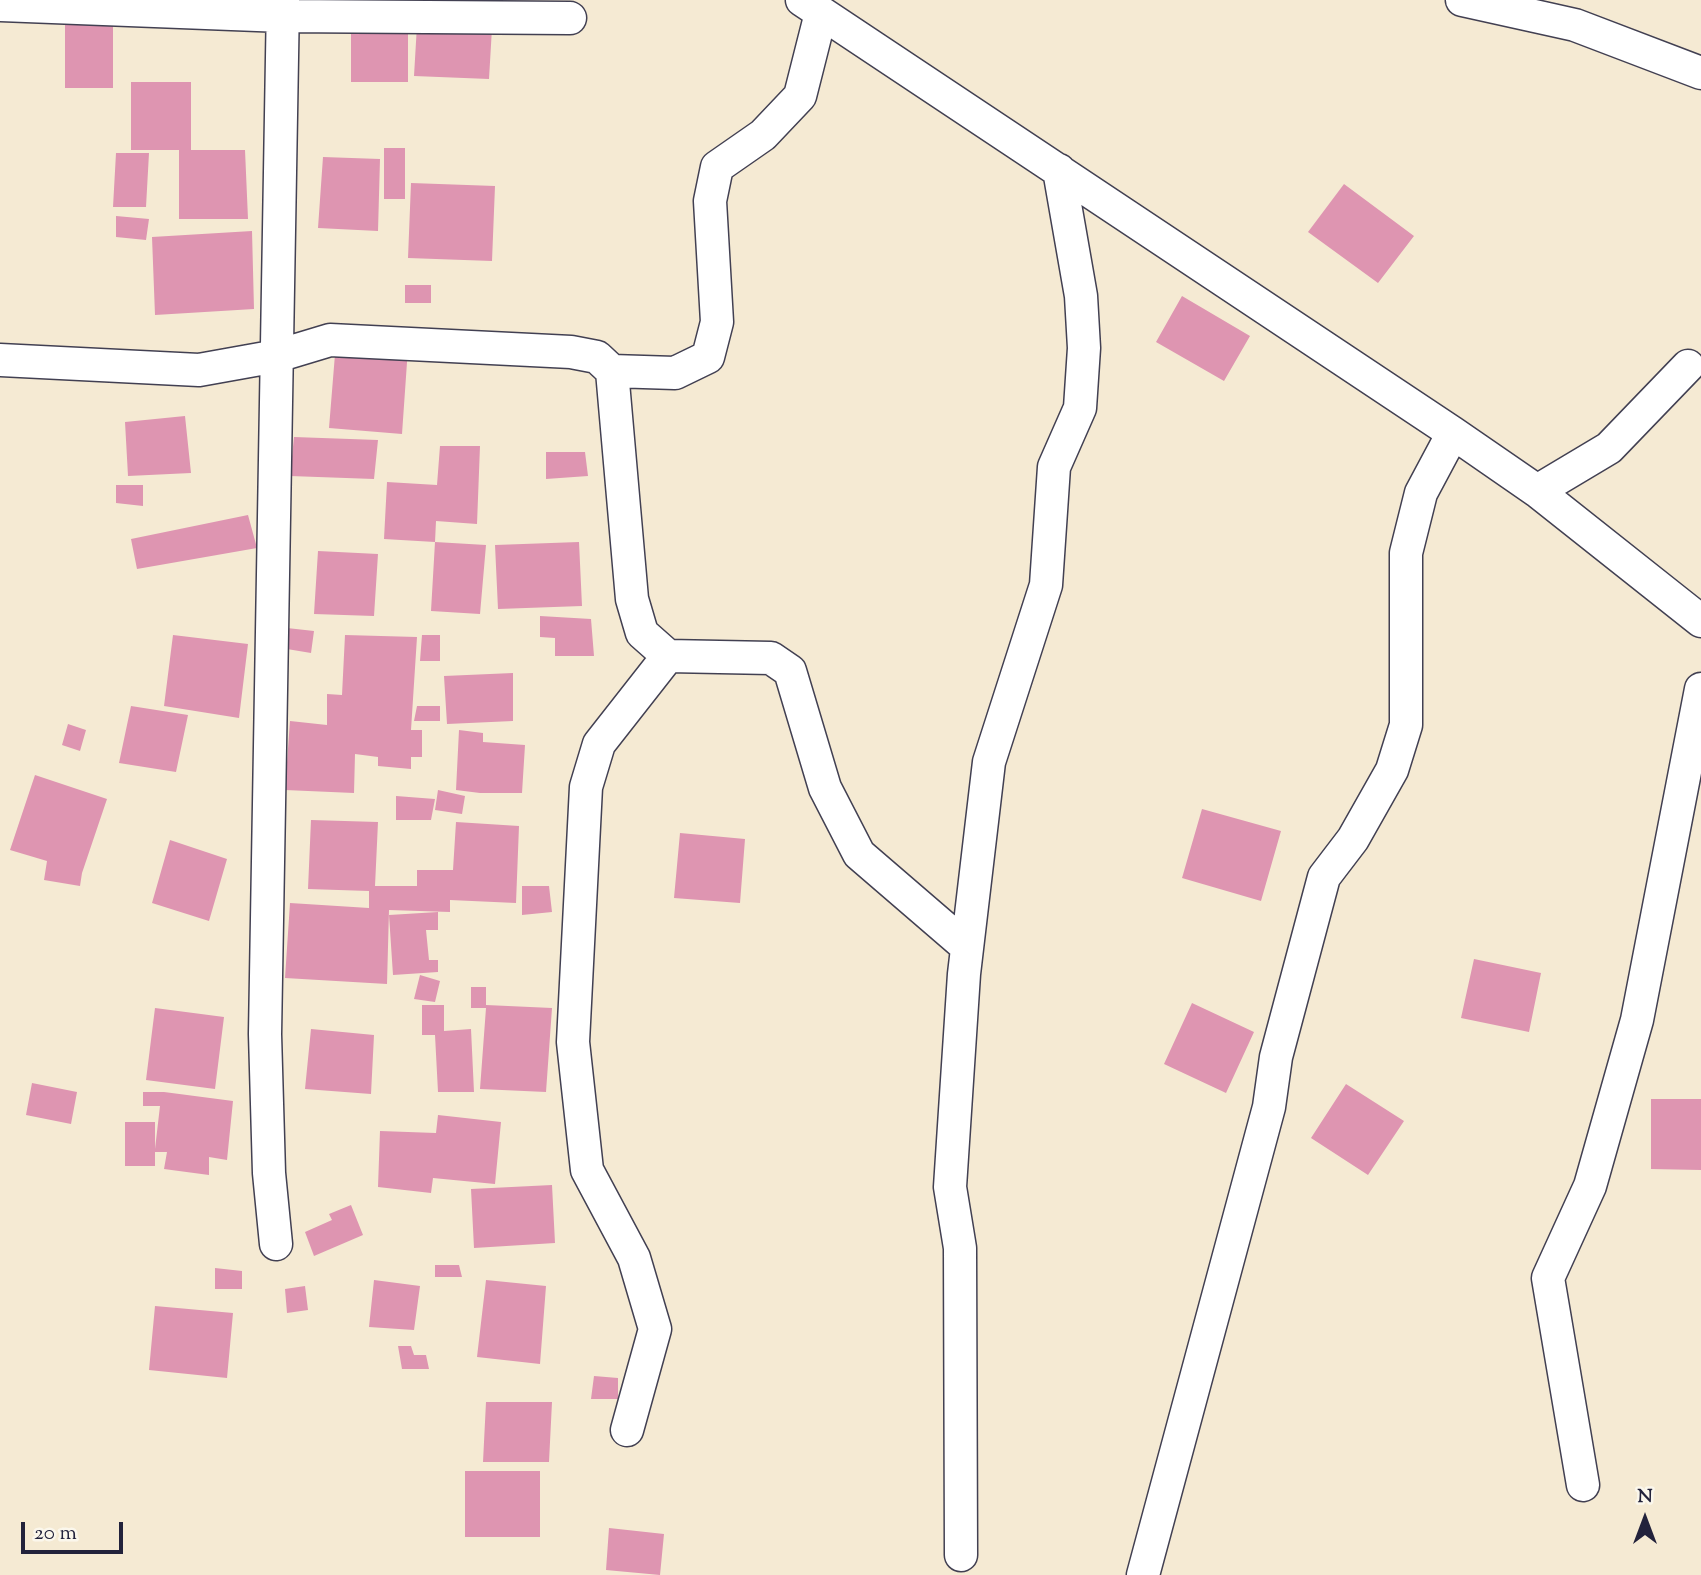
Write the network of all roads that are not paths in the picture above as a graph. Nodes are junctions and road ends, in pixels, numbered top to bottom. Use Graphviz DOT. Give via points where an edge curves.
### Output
graph roads {
  1 [pos="1462,0"];
  2 [pos="1554,0"];
  3 [pos="0,5"];
  4 [pos="811,6"];
  5 [pos="283,8"];
  6 [pos="570,18"];
  7 [pos="1575,25"];
  8 [pos="1701,73"];
  9 [pos="1059,170"];
  10 [pos="277,356"];
  11 [pos="0,360"];
  12 [pos="1688,366"];
  13 [pos="612,371"];
  14 [pos="1453,433"];
  15 [pos="1537,492"];
  16 [pos="1701,621"];
  17 [pos="668,656"];
  18 [pos="1701,689"];
  19 [pos="967,947"];
  20 [pos="276,1244"];
  21 [pos="627,1430"];
  22 [pos="1583,1485"];
  23 [pos="961,1555"];
  24 [pos="1143,1575"];
  1 -- 7 [label="street"];
  2 -- 7 [label="street"];
  3 -- 5 [label="street"];
  4 -- 9 [label="street"];
  4 -- 13 [label="street" via="800,96 763,135 717,167 709,201 717,322 708,358 675,373"];
  5 -- 6 [label="street"];
  5 -- 10 [label="street"];
  7 -- 8 [label="street"];
  9 -- 14 [label="street"];
  9 -- 19 [label="street" via="1081,296 1080,408 1054,467 1046,585 989,762"];
  10 -- 11 [label="street" via="199,370"];
  10 -- 13 [label="street" via="330,340 571,352 597,358"];
  10 -- 20 [label="street" via="265,1034"];
  12 -- 15 [label="street" via="1609,448"];
  13 -- 17 [label="street" via="632,599 642,633"];
  14 -- 15 [label="street"];
  14 -- 24 [label="street" via="1421,493 1406,553 1406,725 1392,770 1353,839 1324,877 1276,1056 1269,1107"];
  15 -- 16 [label="street"];
  17 -- 19 [label="street" via="771,658 790,671 825,788 859,854"];
  17 -- 21 [label="street" via="598,744 586,787 573,1042 587,1170 634,1258 654,1329"];
  18 -- 22 [label="street" via="1637,1020 1590,1185 1548,1278"];
  19 -- 23 [label="street" via="950,1187 960,1248"];
}
